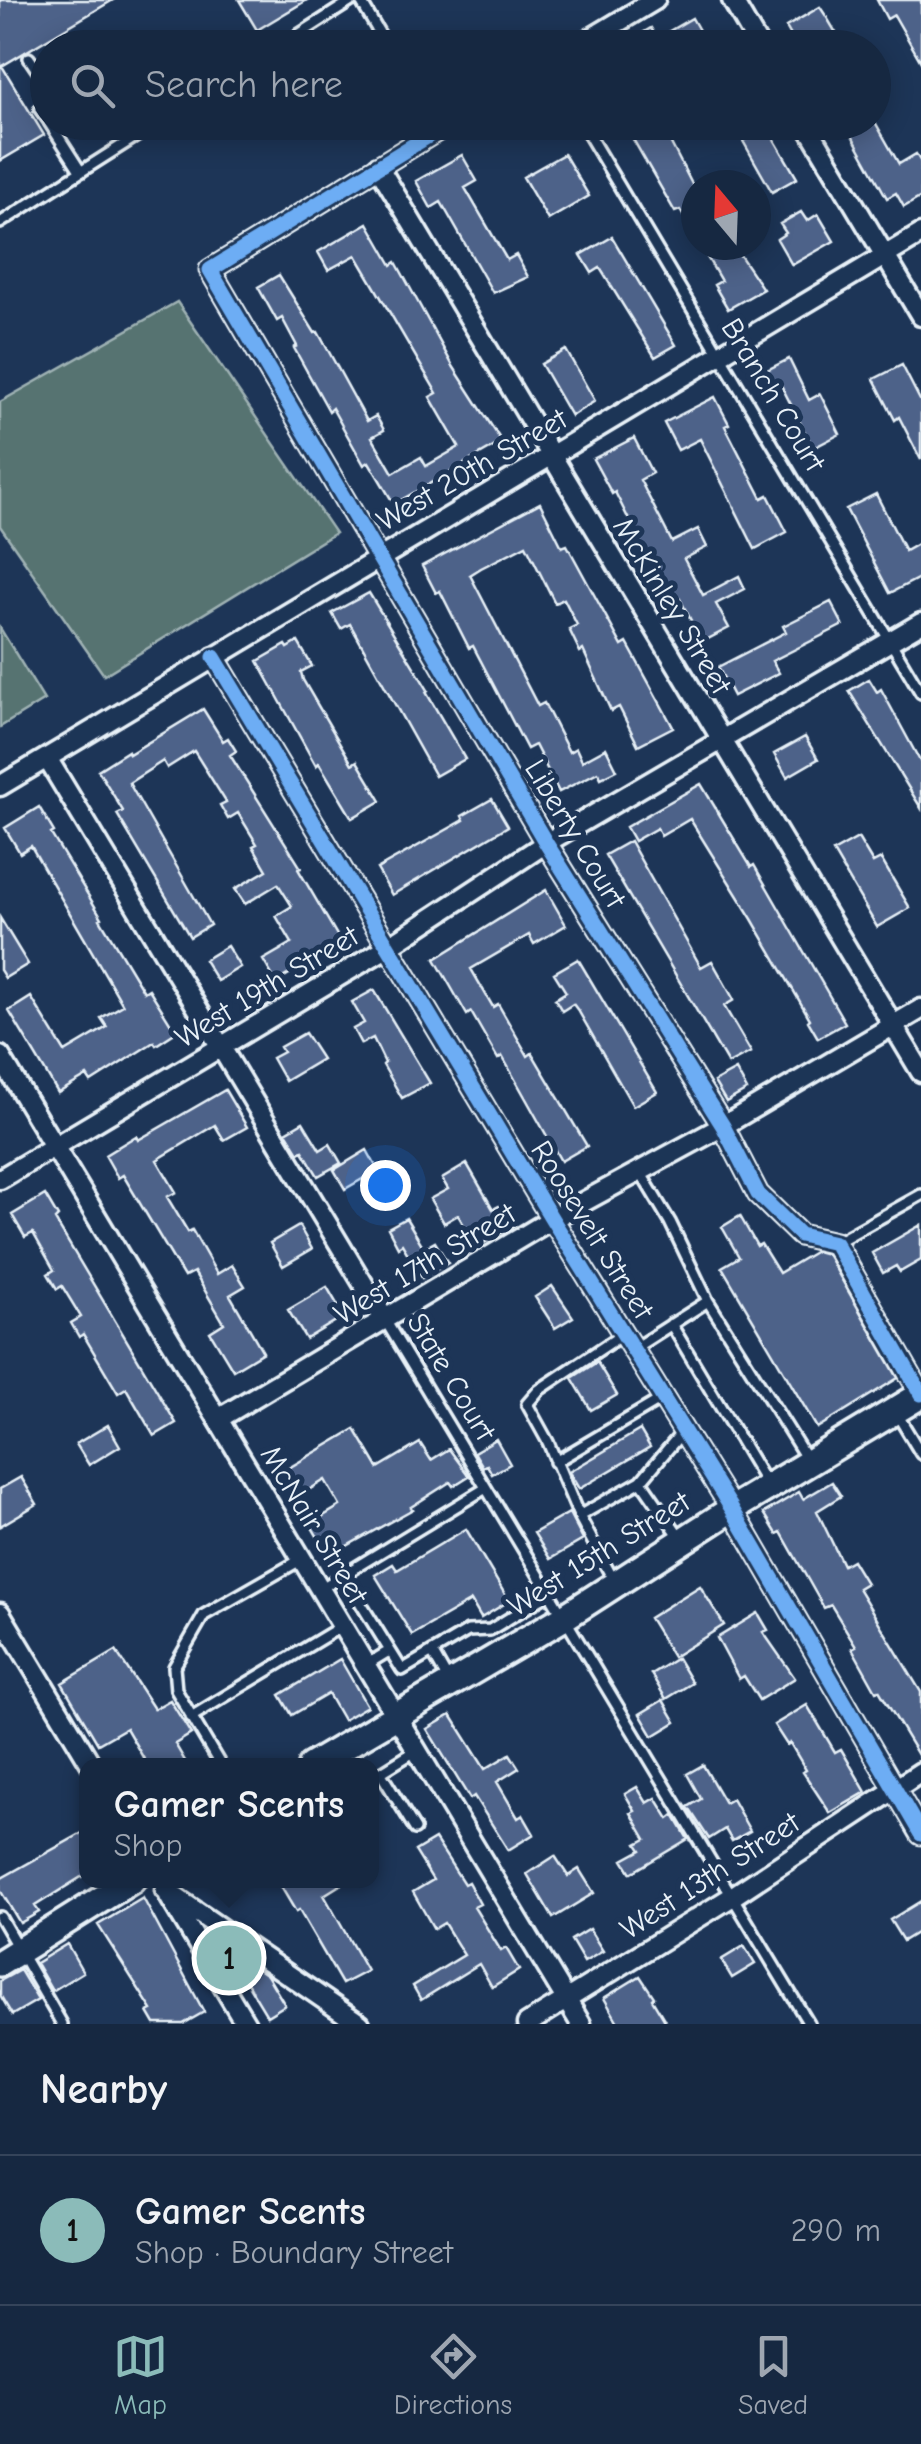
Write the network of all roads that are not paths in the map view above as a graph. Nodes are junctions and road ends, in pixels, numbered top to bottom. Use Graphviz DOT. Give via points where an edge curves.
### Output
graph roads {
  1 [pos="357,0"];
  2 [pos="655,0"];
  3 [pos="732,0"];
  4 [pos="308,30"];
  5 [pos="376,30"];
  6 [pos="606,30"];
  7 [pos="750,30"];
  8 [pos="60,140"];
  9 [pos="131,140"];
  10 [pos="417,140"];
  11 [pos="592,140"];
  12 [pos="816,140"];
  13 [pos="378,166"];
  14 [pos="81,172"];
  15 [pos="0,223"];
  16 [pos="921,234"];
  17 [pos="885,256"];
  18 [pos="921,316"];
  19 [pos="720,354"];
  20 [pos="552,456"];
  21 [pos="379,556"];
  22 [pos="921,624"];
  23 [pos="891,642"];
  24 [pos="214,657"];
  25 [pos="921,693"];
  26 [pos="722,742"];
  27 [pos="47,758"];
  28 [pos="0,786"];
  29 [pos="546,843"];
  30 [pos="388,947"];
  31 [pos="921,1009"];
  32 [pos="893,1026"];
  33 [pos="220,1047"];
  34 [pos="0,1056"];
  35 [pos="921,1072"];
  36 [pos="723,1126"];
  37 [pos="55,1146"];
  38 [pos="640,1171"];
  39 [pos="0,1179"];
  40 [pos="921,1195"];
  41 [pos="552,1220"];
  42 [pos="836,1244"];
  43 [pos="708,1301"];
  44 [pos="384,1320"];
  45 [pos="671,1324"];
  46 [pos="628,1341"];
  47 [pos="921,1395"];
  48 [pos="663,1398"];
  49 [pos="896,1412"];
  50 [pos="218,1419"];
  51 [pos="683,1431"];
  52 [pos="921,1454"];
  53 [pos="555,1462"];
  54 [pos="810,1463"];
  55 [pos="642,1481"];
  56 [pos="486,1488"];
  57 [pos="768,1488"];
  58 [pos="732,1508"];
  59 [pos="579,1516"];
  60 [pos="682,1541"];
  61 [pos="302,1558"];
  62 [pos="343,1576"];
  63 [pos="616,1584"];
  64 [pos="320,1589"];
  65 [pos="550,1594"];
  66 [pos="0,1613"];
  67 [pos="564,1618"];
  68 [pos="342,1626"];
  69 [pos="503,1637"];
  70 [pos="390,1651"];
  71 [pos="432,1652"];
  72 [pos="366,1665"];
  73 [pos="450,1683"];
  74 [pos="395,1714"];
  75 [pos="192,1717"];
  76 [pos="417,1750"];
  77 [pos="87,1758"];
  78 [pos="216,1758"];
  79 [pos="323,1758"];
  80 [pos="921,1772"];
  81 [pos="379,1773"];
  82 [pos="379,1779"];
  83 [pos="894,1788"];
  84 [pos="415,1830"];
  85 [pos="921,1834"];
  86 [pos="119,1888"];
  87 [pos="163,1888"];
  88 [pos="165,1888"];
  89 [pos="733,1896"];
  90 [pos="0,1918"];
  91 [pos="10,1957"];
  92 [pos="566,2000"];
  93 [pos="62,2024"];
  94 [pos="246,2024"];
  95 [pos="360,2024"];
  96 [pos="527,2024"];
  97 [pos="580,2024"];
  98 [pos="809,2024"];
  1 -- 4 [label="lane"];
  1 -- 5 [label="lane"];
  2 -- 6 [label="street"];
  3 -- 7 [label="street"];
  8 -- 14 [label="lane"];
  9 -- 14 [label="lane"];
  10 -- 13 [label="street"];
  11 -- 19 [label="lane, Branch Court"];
  12 -- 17 [label="street"];
  13 -- 20 [label="street, McKinley Street"];
  13 -- 21 [label="street, Liberty Court" via="210,270"];
  14 -- 15 [label="lane"];
  16 -- 17 [label="street, West 20th Street"];
  17 -- 18 [label="street"];
  17 -- 19 [label="street, West 20th Street"];
  19 -- 20 [label="street, West 20th Street"];
  19 -- 23 [label="lane, Branch Court"];
  20 -- 21 [label="street, West 20th Street"];
  20 -- 26 [label="street, McKinley Street"];
  21 -- 24 [label="street, West 20th Street"];
  21 -- 29 [label="street, Liberty Court"];
  22 -- 23 [label="street, West 19th Street"];
  23 -- 25 [label="lane, Branch Court"];
  23 -- 26 [label="street, West 19th Street"];
  24 -- 27 [label="street, West 20th Street"];
  24 -- 30 [label="street, Roosevelt Street"];
  26 -- 29 [label="street, West 19th Street"];
  26 -- 32 [label="street, McKinley Street"];
  27 -- 28 [label="street, West 20th Street"];
  27 -- 33 [label="street, State Court"];
  29 -- 30 [label="street, West 19th Street"];
  29 -- 36 [label="street, Liberty Court"];
  30 -- 33 [label="street, West 19th Street"];
  30 -- 41 [label="street, Roosevelt Street"];
  31 -- 32 [label="street, West 17th Street"];
  32 -- 35 [label="street, McKinley Street"];
  32 -- 36 [label="street, West 17th Street"];
  33 -- 37 [label="street, West 19th Street"];
  33 -- 44 [label="street, State Court"];
  34 -- 37 [label="street, McNair Street"];
  36 -- 38 [label="street, West 17th Street"];
  36 -- 42 [label="street, Liberty Court" via="758,1194 800,1235"];
  37 -- 39 [label="street, West 19th Street"];
  37 -- 50 [label="street, McNair Street"];
  38 -- 41 [label="street, West 17th Street"];
  38 -- 43 [label="lane"];
  40 -- 42 [label="lane"];
  41 -- 44 [label="street, West 17th Street"];
  41 -- 46 [label="street, Roosevelt Street"];
  42 -- 47 [label="street"];
  43 -- 45 [label="lane"];
  43 -- 54 [label="lane"];
  44 -- 50 [label="street, West 17th Street"];
  44 -- 56 [label="lane, State Court"];
  45 -- 46 [label="lane"];
  45 -- 57 [label="lane"];
  46 -- 48 [label="street, Roosevelt Street"];
  46 -- 53 [label="lane" via="539,1390 527,1404"];
  47 -- 49 [label="main road, West 15th Street"];
  48 -- 51 [label="street, Roosevelt Street"];
  48 -- 53 [label="lane"];
  49 -- 52 [label="lane"];
  49 -- 54 [label="main road, West 15th Street"];
  50 -- 61 [label="street, McNair Street"];
  51 -- 55 [label="lane"];
  51 -- 58 [label="street, Roosevelt Street"];
  53 -- 59 [label="lane"];
  54 -- 57 [label="main road, West 15th Street"];
  55 -- 59 [label="lane"];
  55 -- 60 [label="lane"];
  56 -- 62 [label="lane"];
  56 -- 65 [label="lane, State Court"];
  57 -- 58 [label="main road, West 15th Street"];
  58 -- 60 [label="main road, West 15th Street"];
  58 -- 83 [label="street, Roosevelt Street"];
  59 -- 63 [label="lane"];
  60 -- 63 [label="main road, West 15th Street"];
  61 -- 64 [label="street, McNair Street"];
  61 -- 75 [label="lane" via="204,1615 174,1667 176,1690"];
  62 -- 64 [label="lane"];
  62 -- 70 [label="lane"];
  63 -- 67 [label="main road, West 15th Street"];
  64 -- 68 [label="street, McNair Street"];
  65 -- 67 [label="lane, State Court"];
  65 -- 69 [label="lane"];
  66 -- 77 [label="street"];
  67 -- 69 [label="main road, West 15th Street"];
  67 -- 89 [label="lane, State Court"];
  68 -- 72 [label="street, McNair Street"];
  68 -- 75 [label="lane"];
  69 -- 71 [label="lane" via="468,1630"];
  69 -- 73 [label="main road, West 15th Street"];
  70 -- 71 [label="lane" via="402,1670"];
  70 -- 72 [label="lane"];
  71 -- 73 [label="lane"];
  72 -- 74 [label="street, McNair Street"];
  73 -- 74 [label="main road, West 15th Street"];
  74 -- 76 [label="street, McNair Street"];
  74 -- 79 [label="main road, West 15th Street"];
  75 -- 78 [label="lane"];
  76 -- 81 [label="lane"];
  76 -- 92 [label="street, McNair Street"];
  80 -- 83 [label="street, West 13th Street"];
  82 -- 84 [label="lane"];
  83 -- 85 [label="street, Roosevelt Street"];
  83 -- 89 [label="street, West 13th Street"];
  86 -- 91 [label="main road"];
  87 -- 94 [label="street"];
  88 -- 95 [label="street"];
  89 -- 92 [label="street, West 13th Street"];
  89 -- 98 [label="lane, State Court"];
  90 -- 91 [label="lane"];
  91 -- 93 [label="lane"];
  92 -- 96 [label="street, West 13th Street"];
  92 -- 97 [label="street, McNair Street"];
}
